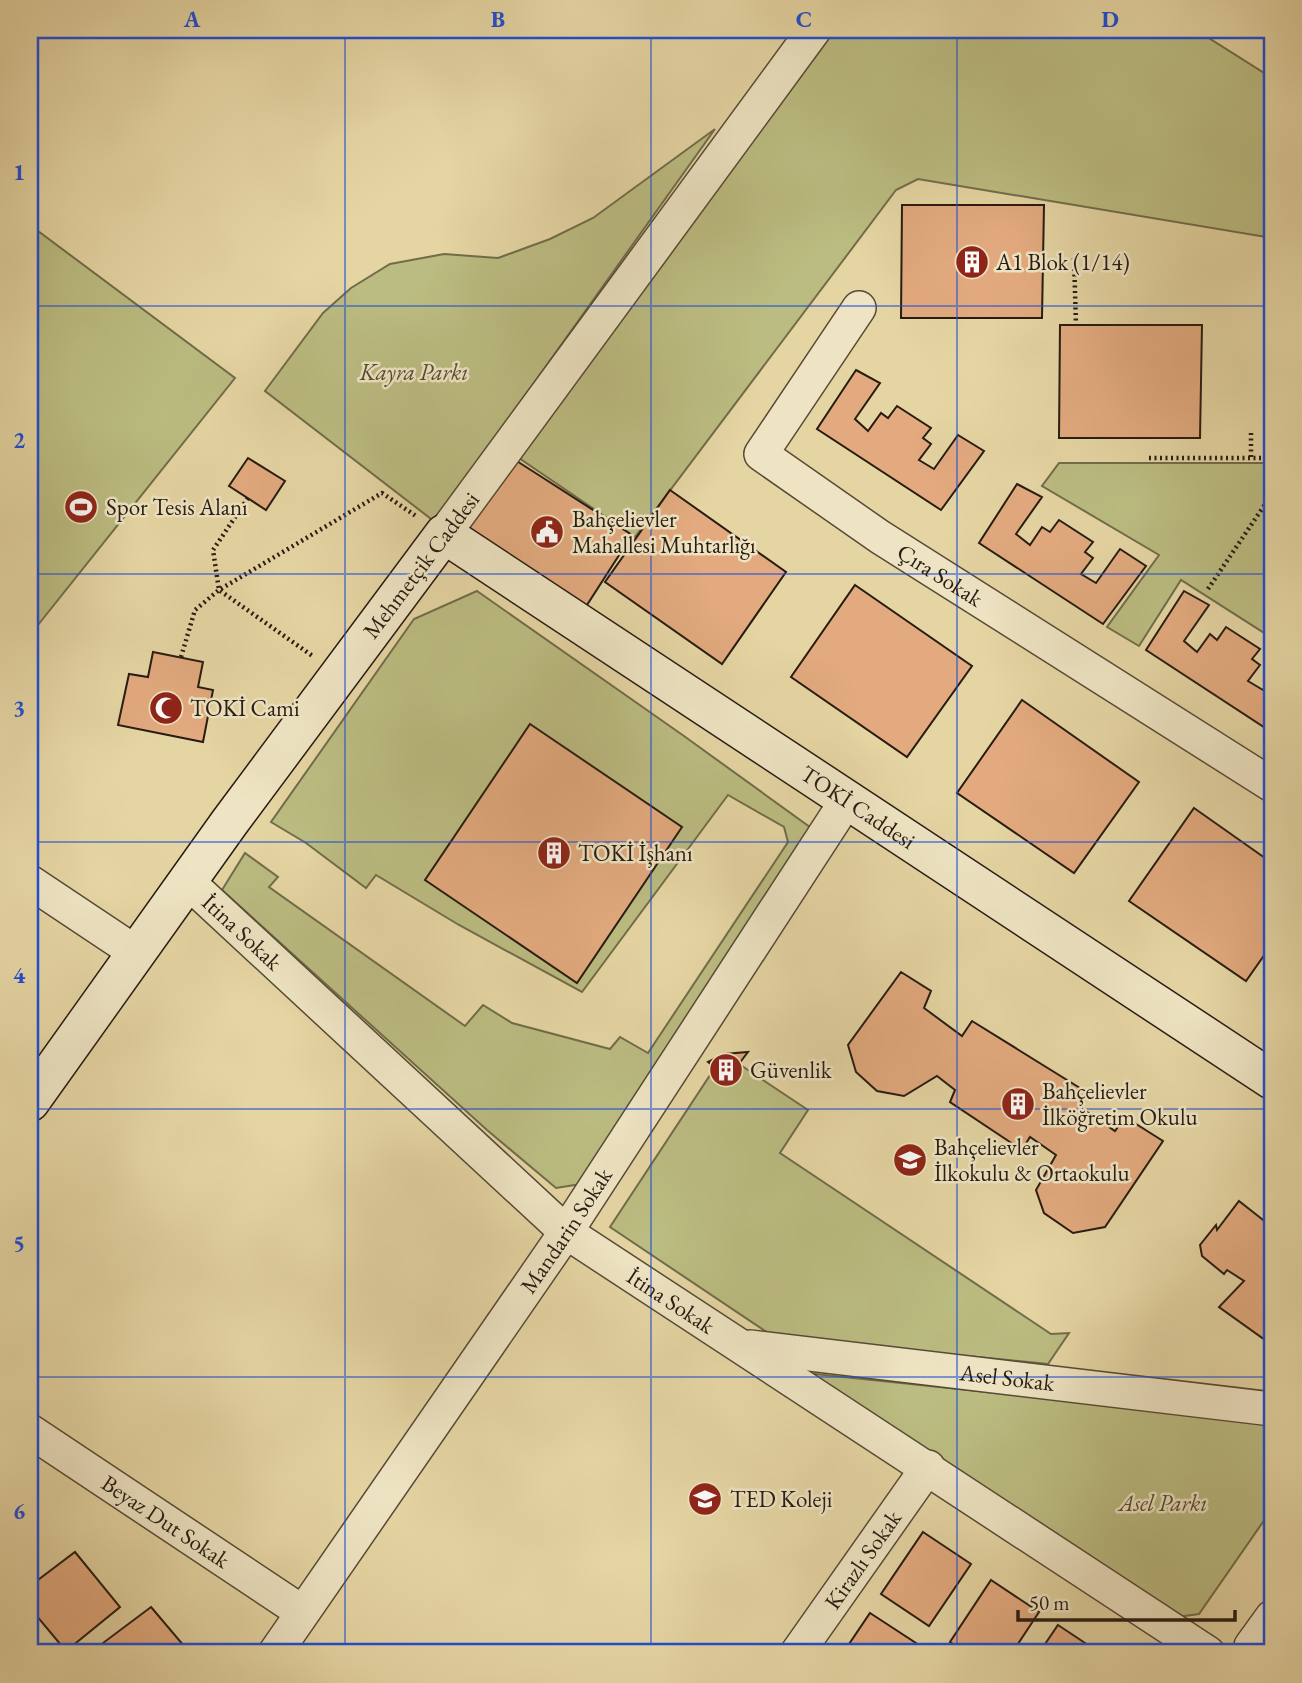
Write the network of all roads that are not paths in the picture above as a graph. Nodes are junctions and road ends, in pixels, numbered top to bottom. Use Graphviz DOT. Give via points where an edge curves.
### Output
graph roads {
  1 [pos="814,30"];
  2 [pos="859,308"];
  3 [pos="444,534"];
  4 [pos="1272,785"];
  5 [pos="847,800"];
  6 [pos="187,881"];
  7 [pos="30,882"];
  8 [pos="135,952"];
  9 [pos="1272,1080"];
  10 [pos="30,1102"];
  11 [pos="566,1232"];
  12 [pos="742,1346"];
  13 [pos="1272,1409"];
  14 [pos="30,1431"];
  15 [pos="928,1467"];
  16 [pos="302,1612"];
  17 [pos="1272,1617"];
  18 [pos="275,1653"];
  19 [pos="797,1653"];
  20 [pos="1208,1653"];
  21 [pos="1249,1653"];
  1 -- 3 [label="street, Mehmetçik Caddesi"];
  2 -- 4 [label="street, Çıra Sokak" via="761,454 880,537"];
  3 -- 5 [label="main road, TOKİ Caddesi"];
  3 -- 6 [label="main road, Mehmetçik Caddesi"];
  5 -- 9 [label="main road, TOKİ Caddesi"];
  5 -- 11 [label="street, Mandarin Sokak"];
  6 -- 8 [label="main road, Mehmetçik Caddesi"];
  6 -- 11 [label="street, İtina Sokak"];
  7 -- 8 [label="street"];
  8 -- 10 [label="main road, Mehmetçik Caddesi"];
  11 -- 12 [label="street, İtina Sokak"];
  11 -- 16 [label="street, Mandarin Sokak"];
  12 -- 13 [label="street, Asel Sokak"];
  12 -- 15 [label="street, İtina Sokak"];
  14 -- 16 [label="street, Beyaz Dut Sokak"];
  15 -- 19 [label="street, Kirazlı Sokak"];
  15 -- 20 [label="street, İtina Sokak"];
  16 -- 18 [label="street, Mandarin Sokak"];
  17 -- 21 [label="street"];
}
